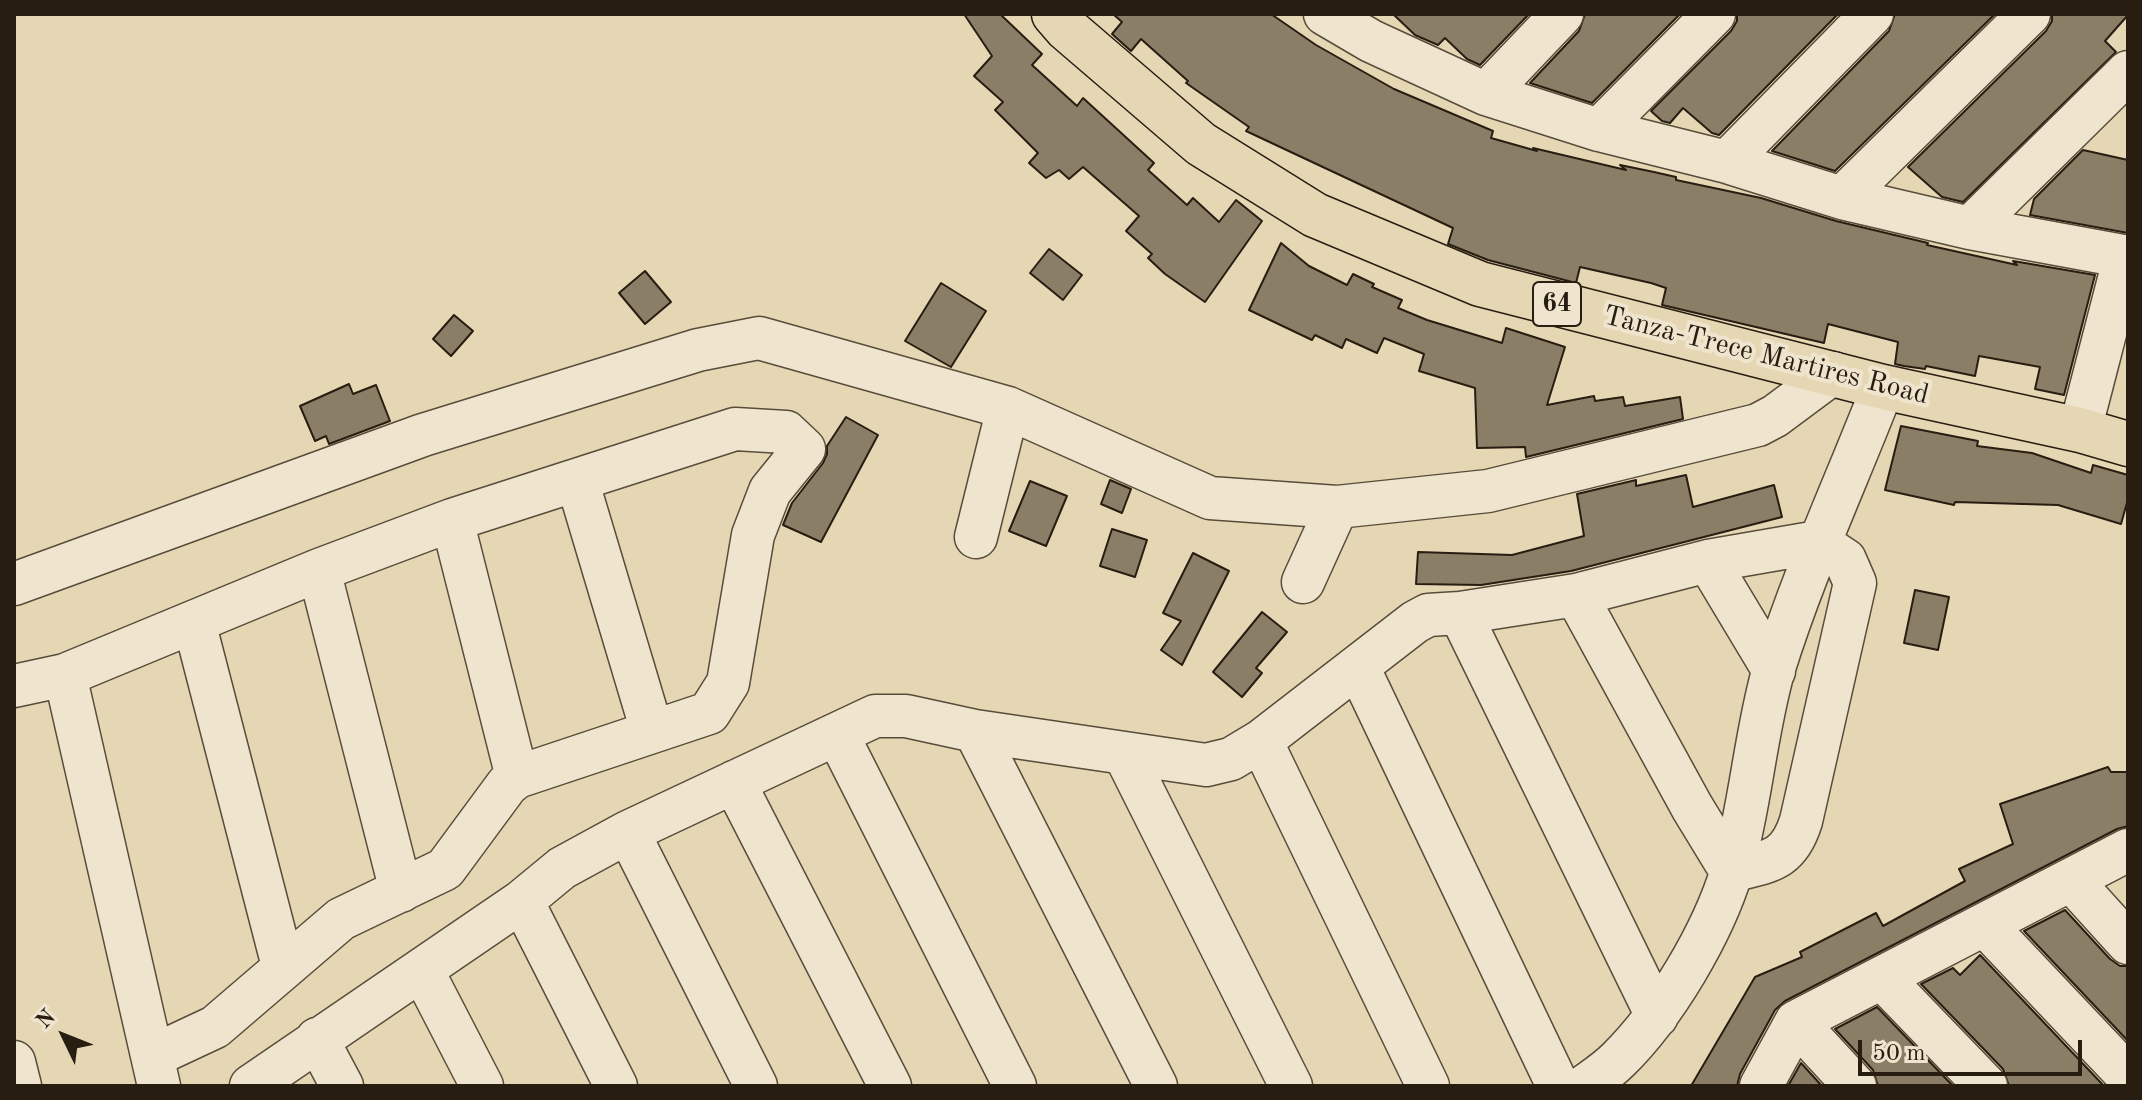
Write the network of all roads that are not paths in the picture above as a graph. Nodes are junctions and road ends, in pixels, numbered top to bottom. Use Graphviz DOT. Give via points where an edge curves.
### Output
graph roads {
  1 [pos="1054,14"];
  2 [pos="1325,14"];
  3 [pos="1562,14"];
  4 [pos="1714,14"];
  5 [pos="1872,14"];
  6 [pos="2029,14"];
  7 [pos="1384,28"];
  8 [pos="2128,72"];
  9 [pos="1486,94"];
  10 [pos="1599,130"];
  11 [pos="1727,162"];
  12 [pos="1842,198"];
  13 [pos="1970,228"];
  14 [pos="2127,257"];
  15 [pos="1833,373"];
  16 [pos="1883,387"];
  17 [pos="1008,408"];
  18 [pos="2080,430"];
  19 [pos="2127,441"];
  20 [pos="577,480"];
  21 [pos="1337,507"];
  22 [pos="452,520"];
  23 [pos="976,537"];
  24 [pos="1818,542"];
  25 [pos="1708,561"];
  26 [pos="319,570"];
  27 [pos="1303,582"];
  28 [pos="14,584"];
  29 [pos="1576,595"];
  30 [pos="1460,613"];
  31 [pos="194,622"];
  32 [pos="1358,667"];
  33 [pos="1774,671"];
  34 [pos="65,675"];
  35 [pos="14,686"];
  36 [pos="652,731"];
  37 [pos="975,731"];
  38 [pos="837,734"];
  39 [pos="1261,741"];
  40 [pos="1124,753"];
  41 [pos="517,777"];
  42 [pos="734,782"];
  43 [pos="628,832"];
  44 [pos="2128,850"];
  45 [pos="1731,871"];
  46 [pos="2071,880"];
  47 [pos="401,891"];
  48 [pos="522,901"];
  49 [pos="1985,925"];
  50 [pos="2128,943"];
  51 [pos="283,966"];
  52 [pos="422,970"];
  53 [pos="1882,978"];
  54 [pos="1657,1016"];
  55 [pos="1796,1022"];
  56 [pos="317,1039"];
  57 [pos="14,1062"];
  58 [pos="156,1071"];
  59 [pos="2128,1076"];
  60 [pos="20,1086"];
  61 [pos="251,1086"];
  62 [pos="342,1086"];
  63 [pos="482,1086"];
  64 [pos="616,1086"];
  65 [pos="756,1086"];
  66 [pos="890,1086"];
  67 [pos="1015,1086"];
  68 [pos="1156,1086"];
  69 [pos="1291,1086"];
  70 [pos="1428,1086"];
  71 [pos="1558,1086"];
  72 [pos="1585,1086"];
  73 [pos="1761,1086"];
  74 [pos="1855,1086"];
  75 [pos="1986,1086"];
  1 -- 15 [label="main road, Tanza-Trece Martires Road / 64" via="1201,144 1315,215 1480,284"];
  2 -- 7 [label="street"];
  3 -- 9 [label="street"];
  4 -- 10 [label="street"];
  5 -- 11 [label="street"];
  6 -- 12 [label="street"];
  7 -- 9 [label="street"];
  8 -- 13 [label="street"];
  9 -- 10 [label="street"];
  10 -- 11 [label="street"];
  11 -- 12 [label="street"];
  12 -- 13 [label="street"];
  13 -- 14 [label="street"];
  14 -- 18 [label="street"];
  15 -- 16 [label="main road, Tanza-Trece Martires Road / 64"];
  15 -- 21 [label="street" via="1758,425 1488,491"];
  16 -- 18 [label="main road, Tanza-Trece Martires Road / 64"];
  16 -- 24 [label="street"];
  17 -- 21 [label="street" via="1210,498"];
  17 -- 23 [label="street"];
  17 -- 28 [label="street" via="759,338 698,350 423,435"];
  18 -- 19 [label="main road, Tanza-Trece Martires Road / 64"];
  20 -- 22 [label="street"];
  20 -- 36 [label="street"];
  20 -- 36 [label="street" via="735,429 786,432 804,449 770,491 753,535 728,683 709,713"];
  21 -- 27 [label="street"];
  22 -- 26 [label="street"];
  22 -- 41 [label="street"];
  24 -- 25 [label="street"];
  24 -- 33 [label="street"];
  24 -- 45 [label="street" via="1845,560 1855,583 1801,821 1784,855"];
  25 -- 29 [label="street"];
  25 -- 33 [label="street"];
  26 -- 31 [label="street"];
  26 -- 47 [label="street"];
  29 -- 30 [label="street"];
  29 -- 45 [label="street"];
  30 -- 32 [label="street" via="1428,615"];
  30 -- 54 [label="street"];
  31 -- 34 [label="street"];
  31 -- 51 [label="street"];
  32 -- 39 [label="street"];
  32 -- 71 [label="street"];
  33 -- 45 [label="street"];
  34 -- 35 [label="street"];
  34 -- 58 [label="street"];
  36 -- 41 [label="street"];
  37 -- 38 [label="street" via="906,716 875,716"];
  37 -- 40 [label="street"];
  37 -- 68 [label="street"];
  38 -- 42 [label="street"];
  38 -- 67 [label="street"];
  39 -- 40 [label="street" via="1231,759 1206,765"];
  39 -- 70 [label="street"];
  40 -- 69 [label="street"];
  41 -- 47 [label="street" via="445,869"];
  42 -- 43 [label="street"];
  42 -- 66 [label="street"];
  43 -- 48 [label="street" via="562,868"];
  43 -- 65 [label="street"];
  44 -- 46 [label="street"];
  45 -- 54 [label="street" via="1697,952"];
  46 -- 49 [label="street"];
  46 -- 50 [label="street"];
  47 -- 51 [label="street" via="341,919"];
  48 -- 52 [label="street"];
  48 -- 64 [label="street"];
  49 -- 53 [label="street"];
  49 -- 59 [label="street"];
  51 -- 58 [label="street"];
  52 -- 56 [label="street"];
  52 -- 63 [label="street"];
  53 -- 55 [label="street"];
  53 -- 75 [label="street"];
  54 -- 72 [label="street" via="1617,1061"];
  55 -- 73 [label="street"];
  55 -- 74 [label="street"];
  56 -- 61 [label="street"];
  56 -- 62 [label="street"];
  57 -- 60 [label="street"];
}
